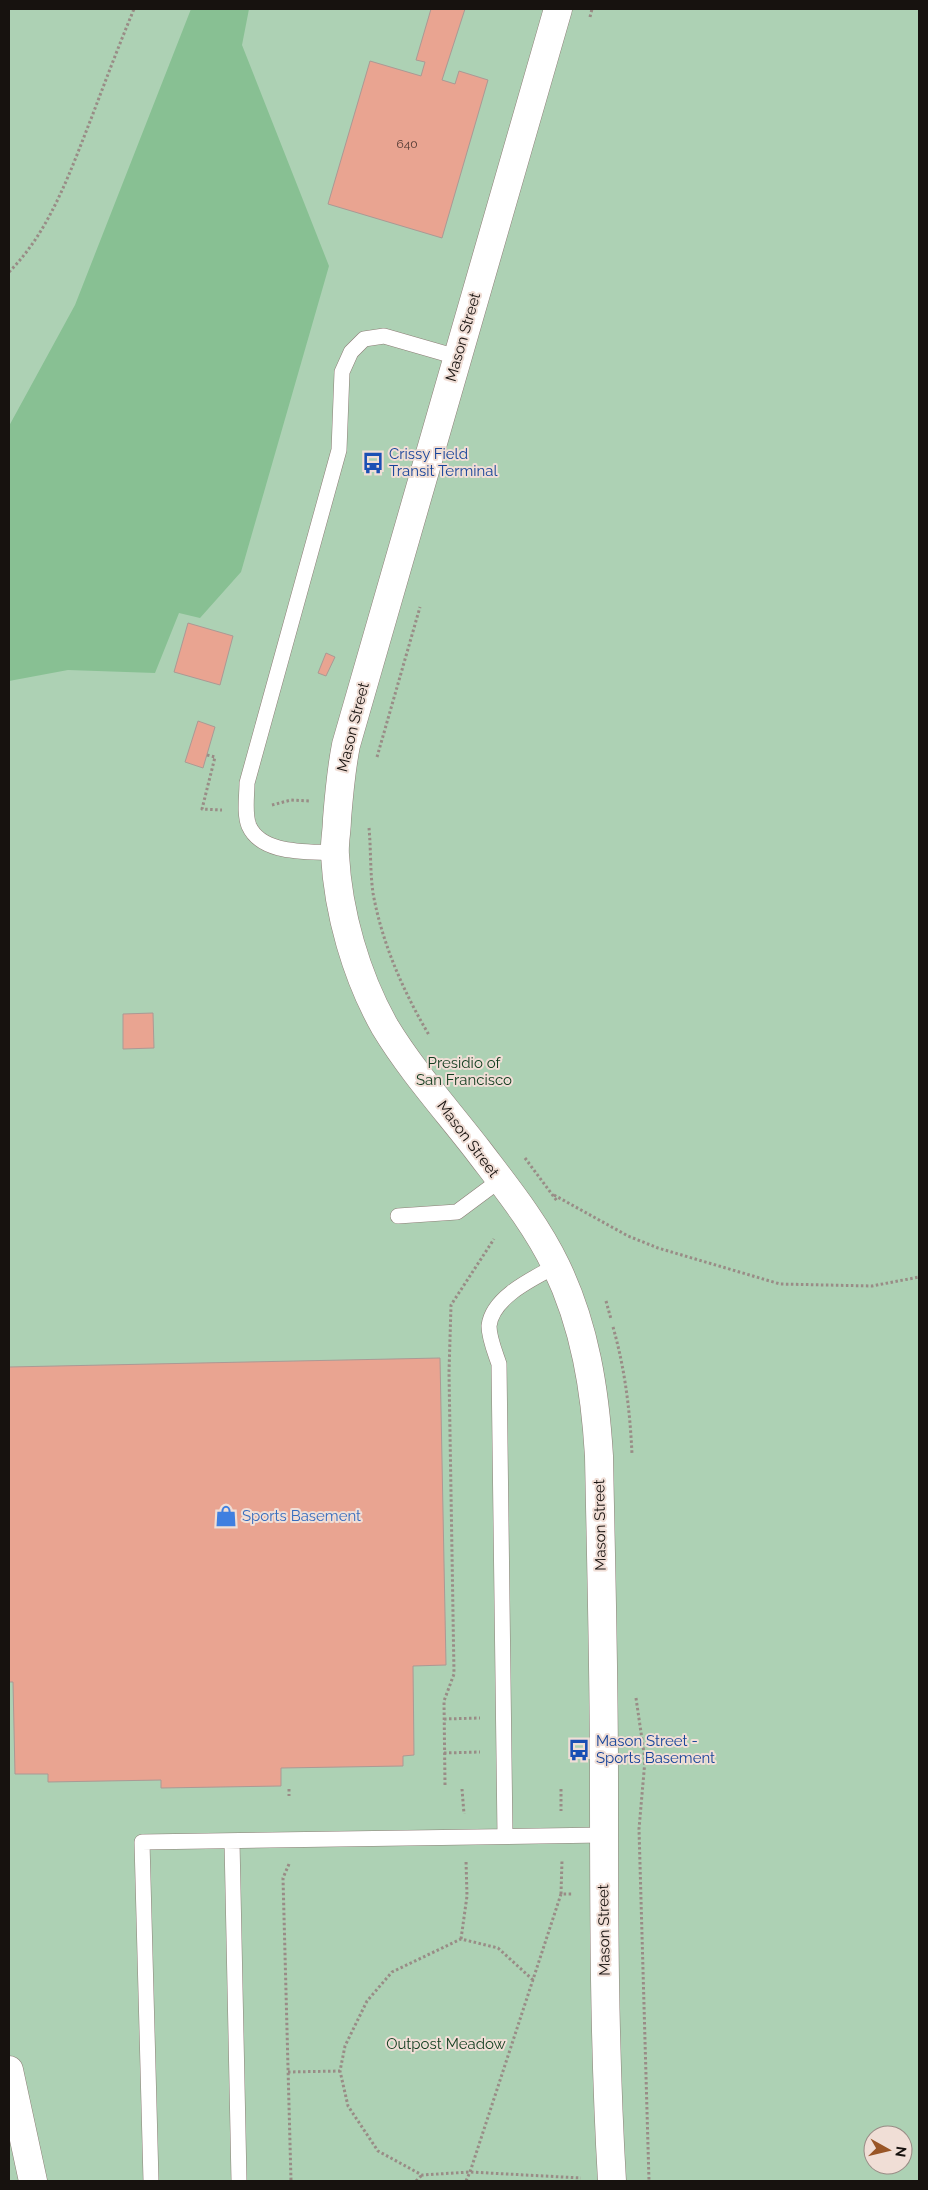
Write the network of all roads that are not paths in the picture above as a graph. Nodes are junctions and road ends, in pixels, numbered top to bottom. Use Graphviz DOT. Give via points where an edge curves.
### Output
graph roads {
  1 [pos="558,9"];
  2 [pos="457,357"];
  3 [pos="335,853"];
  4 [pos="500,1180"];
  5 [pos="398,1216"];
  6 [pos="556,1266"];
  7 [pos="603,1835"];
  8 [pos="505,1836"];
  9 [pos="232,1841"];
  10 [pos="9,2070"];
  11 [pos="33,2181"];
  12 [pos="151,2181"];
  13 [pos="238,2181"];
  14 [pos="612,2181"];
  1 -- 2 [label="main road, Mason Street"];
  2 -- 3 [label="main road, Mason Street" via="346,745"];
  2 -- 3 [label="lane" via="384,336 364,340 351,352 342,372 339,450 247,783 246,807 249,826 262,842 282,848"];
  3 -- 4 [label="main road, Mason Street" via="350,940 366,986 385,1026 408,1061"];
  4 -- 5 [label="lane" via="457,1212"];
  4 -- 6 [label="main road, Mason Street"];
  6 -- 7 [label="main road, Mason Street" via="576,1316 589,1362 596,1408 600,1466"];
  6 -- 8 [label="lane" via="510,1292 489,1325 499,1364"];
  7 -- 8 [label="lane"];
  7 -- 14 [label="main road, Mason Street" via="607,2093"];
  8 -- 9 [label="lane"];
  9 -- 12 [label="lane" via="142,1842"];
  9 -- 13 [label="lane"];
  10 -- 11 [label="main road"];
}
